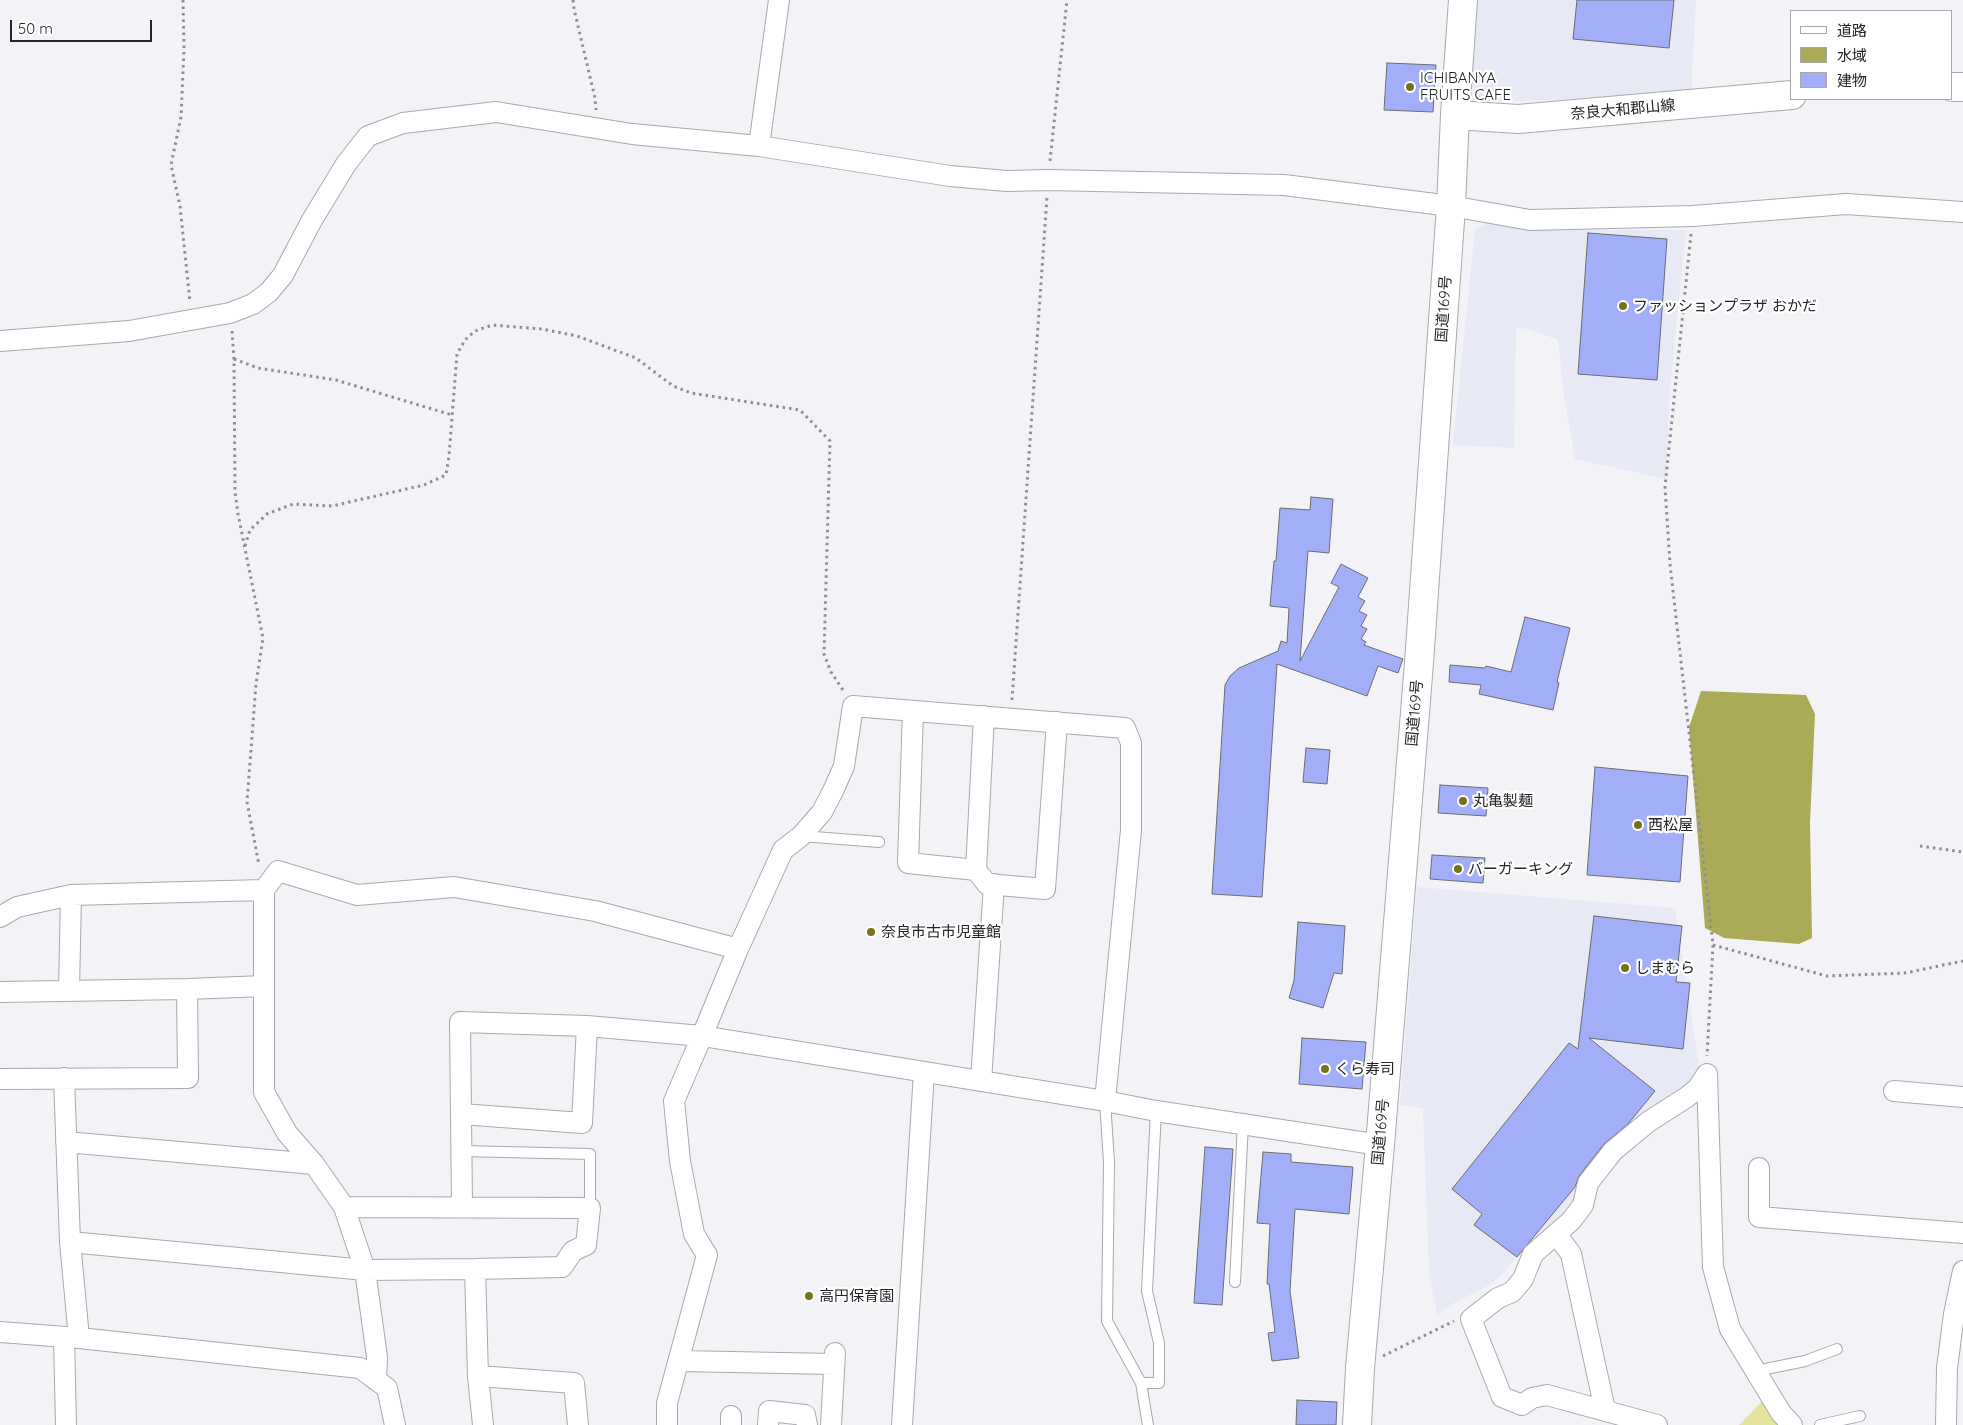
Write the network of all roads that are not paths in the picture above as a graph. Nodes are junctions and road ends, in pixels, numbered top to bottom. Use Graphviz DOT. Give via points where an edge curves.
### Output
graph roads {
  1 [pos="779,0"];
  2 [pos="1463,0"];
  3 [pos="1790,95"];
  4 [pos="1455,115"];
  5 [pos="759,146"];
  6 [pos="1451,206"];
  7 [pos="1963,212"];
  8 [pos="0,340"];
  9 [pos="913,710"];
  10 [pos="984,716"];
  11 [pos="1057,722"];
  12 [pos="801,836"];
  13 [pos="879,842"];
  14 [pos="976,870"];
  15 [pos="994,884"];
  16 [pos="264,890"];
  17 [pos="71,895"];
  18 [pos="0,918"];
  19 [pos="738,949"];
  20 [pos="264,986"];
  21 [pos="187,989"];
  22 [pos="69,991"];
  23 [pos="0,992"];
  24 [pos="587,1026"];
  25 [pos="702,1036"];
  26 [pos="924,1072"];
  27 [pos="64,1078"];
  28 [pos="0,1079"];
  29 [pos="982,1081"];
  30 [pos="1894,1091"];
  31 [pos="1963,1097"];
  32 [pos="1105,1101"];
  33 [pos="1156,1111"];
  34 [pos="462,1114"];
  35 [pos="1243,1123"];
  36 [pos="66,1142"];
  37 [pos="1380,1145"];
  38 [pos="460,1151"];
  39 [pos="314,1164"];
  40 [pos="1759,1168"];
  41 [pos="344,1206"];
  42 [pos="462,1206"];
  43 [pos="590,1208"];
  44 [pos="1963,1233"];
  45 [pos="1557,1235"];
  46 [pos="70,1242"];
  47 [pos="365,1270"];
  48 [pos="475,1270"];
  49 [pos="1963,1271"];
  50 [pos="1235,1282"];
  51 [pos="0,1332"];
  52 [pos="71,1338"];
  53 [pos="1837,1348"];
  54 [pos="679,1362"];
  55 [pos="1756,1371"];
  56 [pos="478,1376"];
  57 [pos="376,1380"];
  58 [pos="1141,1383"];
  59 [pos="1605,1410"];
  60 [pos="1860,1416"];
  61 [pos="66,1425"];
  62 [pos="396,1425"];
  63 [pos="483,1425"];
  64 [pos="578,1425"];
  65 [pos="666,1425"];
  66 [pos="768,1425"];
  67 [pos="807,1425"];
  68 [pos="831,1425"];
  69 [pos="902,1425"];
  70 [pos="1148,1425"];
  71 [pos="1357,1425"];
  72 [pos="1657,1425"];
  73 [pos="1792,1425"];
  74 [pos="1820,1425"];
  75 [pos="1946,1425"];
  1 -- 5 [label="street"];
  2 -- 4 [label="main road, 国道169号"];
  3 -- 4 [label="main road, 奈良大和郡山線" via="1518,119"];
  4 -- 6 [label="main road, 国道169号"];
  5 -- 6 [label="street" via="950,176 1006,181 1284,185"];
  5 -- 8 [label="street" via="632,134 496,112 403,123 368,136 346,164 283,275 269,292 252,304 230,313 129,331"];
  6 -- 7 [label="street" via="1530,220 1693,216 1846,204"];
  6 -- 37 [label="main road, 国道169号" via="1419,663"];
  9 -- 10 [label="street"];
  9 -- 12 [label="street" via="853,706 844,766 822,812"];
  9 -- 14 [label="street" via="908,863"];
  10 -- 11 [label="street"];
  10 -- 14 [label="street"];
  11 -- 15 [label="street" via="1045,889"];
  11 -- 32 [label="street" via="1125,728 1131,743 1131,830"];
  12 -- 13 [label="lane"];
  12 -- 19 [label="street" via="783,850"];
  14 -- 15 [label="street" via="987,884"];
  15 -- 29 [label="street"];
  16 -- 17 [label="street"];
  16 -- 19 [label="street" via="278,871 357,895 454,887 595,911"];
  16 -- 20 [label="street"];
  17 -- 18 [label="street" via="17,907"];
  17 -- 22 [label="street"];
  19 -- 25 [label="street"];
  20 -- 21 [label="street"];
  20 -- 39 [label="street" via="264,1092 287,1133"];
  21 -- 22 [label="street"];
  21 -- 27 [label="street" via="188,1078"];
  22 -- 23 [label="street"];
  24 -- 25 [label="street"];
  24 -- 34 [label="street" via="582,1123"];
  24 -- 34 [label="street" via="460,1022"];
  25 -- 26 [label="street"];
  25 -- 54 [label="street" via="674,1101 680,1161 694,1234 707,1255"];
  26 -- 29 [label="street"];
  26 -- 69 [label="street"];
  27 -- 28 [label="street"];
  27 -- 36 [label="street"];
  29 -- 32 [label="street"];
  30 -- 31 [label="street"];
  32 -- 33 [label="street"];
  32 -- 58 [label="lane" via="1109,1162 1107,1321"];
  33 -- 35 [label="street"];
  33 -- 58 [label="lane" via="1147,1291 1159,1343 1159,1383"];
  34 -- 38 [label="street"];
  35 -- 37 [label="street"];
  35 -- 50 [label="lane"];
  36 -- 39 [label="street"];
  36 -- 46 [label="street"];
  37 -- 71 [label="main road, 国道169号"];
  38 -- 42 [label="street"];
  38 -- 43 [label="lane" via="590,1154"];
  39 -- 41 [label="street"];
  40 -- 44 [label="street" via="1759,1217"];
  41 -- 42 [label="street"];
  41 -- 47 [label="street"];
  42 -- 43 [label="street"];
  43 -- 48 [label="street" via="586,1245 573,1251 562,1267"];
  45 -- 55 [label="street" via="1571,1222 1582,1205 1588,1183 1613,1151 1698,1088 1707,1074 1713,1267 1730,1329"];
  45 -- 59 [label="street" via="1571,1254"];
  45 -- 59 [label="street" via="1533,1254 1523,1278 1512,1292 1498,1298 1471,1319 1502,1397 1522,1405 1532,1398 1547,1395"];
  46 -- 47 [label="street"];
  46 -- 52 [label="street"];
  47 -- 48 [label="street"];
  47 -- 57 [label="street" via="377,1356"];
  48 -- 56 [label="street"];
  49 -- 75 [label="street" via="1947,1368"];
  51 -- 52 [label="street"];
  52 -- 57 [label="street" via="360,1368"];
  52 -- 61 [label="street"];
  53 -- 55 [label="lane" via="1805,1360"];
  54 -- 65 [label="street" via="667,1403"];
  54 -- 68 [label="street" via="834,1358"];
  55 -- 73 [label="street"];
  56 -- 63 [label="street"];
  56 -- 64 [label="street" via="574,1383"];
  57 -- 62 [label="street" via="387,1388"];
  58 -- 70 [label="lane"];
  59 -- 72 [label="street"];
  60 -- 74 [label="lane"];
  66 -- 67 [label="street" via="769,1411 806,1415"];
}
